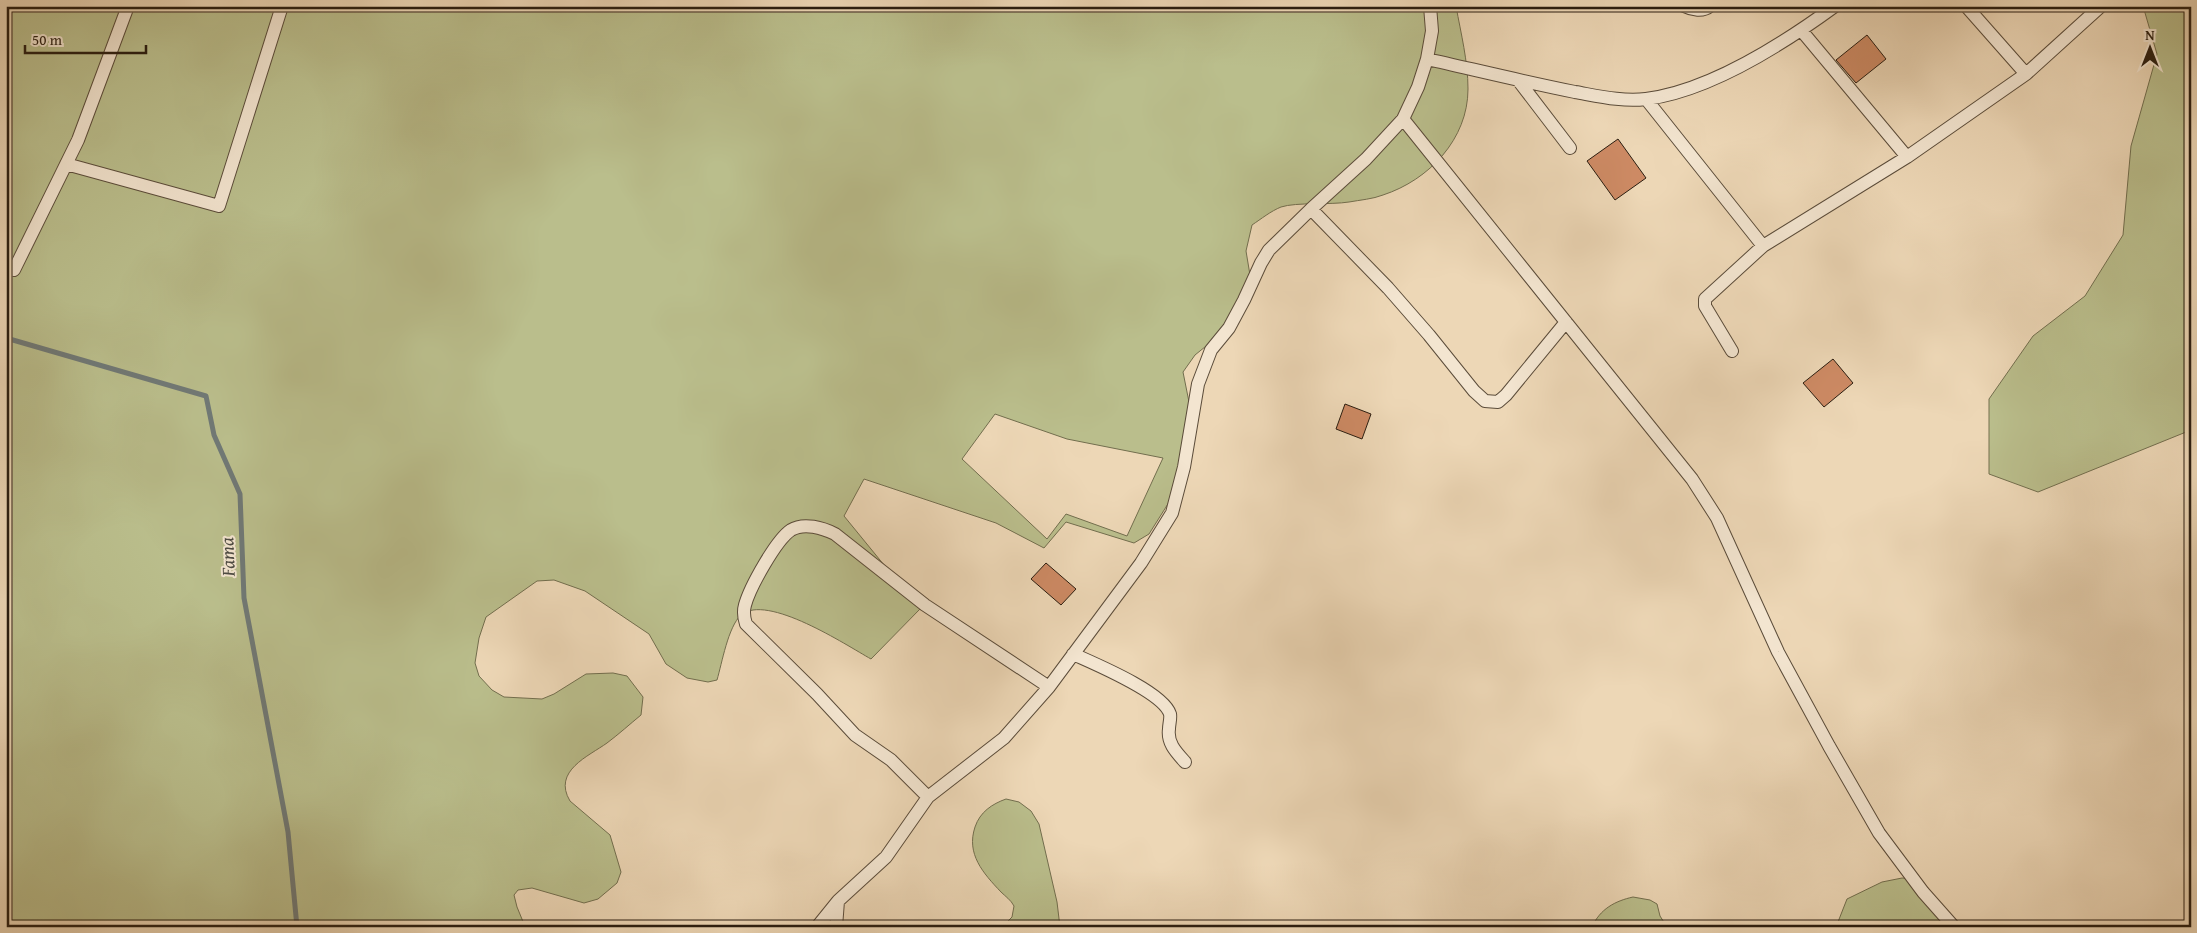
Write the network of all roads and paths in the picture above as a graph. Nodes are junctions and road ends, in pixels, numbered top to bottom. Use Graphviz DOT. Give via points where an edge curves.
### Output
graph roads {
  1 [pos="128,6"];
  2 [pos="282,6"];
  3 [pos="1430,6"];
  4 [pos="1684,6"];
  5 [pos="1710,6"];
  6 [pos="1835,6"];
  7 [pos="1966,6"];
  8 [pos="2101,6"];
  9 [pos="1801,30"];
  10 [pos="1427,59"];
  11 [pos="2026,74"];
  12 [pos="1518,80"];
  13 [pos="1646,99"];
  14 [pos="1403,119"];
  15 [pos="1570,148"];
  16 [pos="1908,158"];
  17 [pos="66,164"];
  18 [pos="1311,209"];
  19 [pos="1763,246"];
  20 [pos="14,270"];
  21 [pos="1566,322"];
  22 [pos="1732,351"];
  23 [pos="1073,654"];
  24 [pos="1049,687"];
  25 [pos="1185,762"];
  26 [pos="928,797"];
  27 [pos="838,901"];
  28 [pos="817,927"];
  29 [pos="836,927"];
  30 [pos="1954,927"];
  1 -- 17 [label="street"];
  2 -- 17 [label="street" via="219,206"];
  3 -- 10 [label="street" via="1432,31"];
  4 -- 5 [label="street" via="1692,10 1706,10"];
  6 -- 9 [label="street"];
  7 -- 11 [label="street"];
  8 -- 11 [label="street"];
  9 -- 13 [label="street" via="1740,66 1688,89"];
  9 -- 16 [label="street"];
  10 -- 12 [label="street"];
  10 -- 14 [label="street"];
  11 -- 16 [label="street"];
  12 -- 13 [label="street" via="1612,98"];
  12 -- 15 [label="street"];
  13 -- 19 [label="street"];
  14 -- 18 [label="street" via="1366,159"];
  14 -- 21 [label="street"];
  16 -- 19 [label="street"];
  17 -- 20 [label="street"];
  18 -- 21 [label="street" via="1388,288 1485,401 1498,402 1506,395"];
  18 -- 23 [label="street" via="1269,250 1229,328 1212,350 1198,384 1184,468 1172,513 1141,563"];
  19 -- 22 [label="street" via="1705,299 1705,306"];
  21 -- 30 [label="street" via="1692,479 1712,510 1778,652 1874,824 1923,892"];
  23 -- 24 [label="street"];
  23 -- 25 [label="street" via="1165,704 1171,716 1168,735 1171,746"];
  24 -- 26 [label="street" via="1004,738"];
  24 -- 26 [label="street" via="926,605 835,534 824,528 792,529 759,573 744,605 746,624 855,735 891,760"];
  26 -- 27 [label="street" via="886,857"];
  27 -- 28 [label="street"];
  27 -- 29 [label="street"];
}
